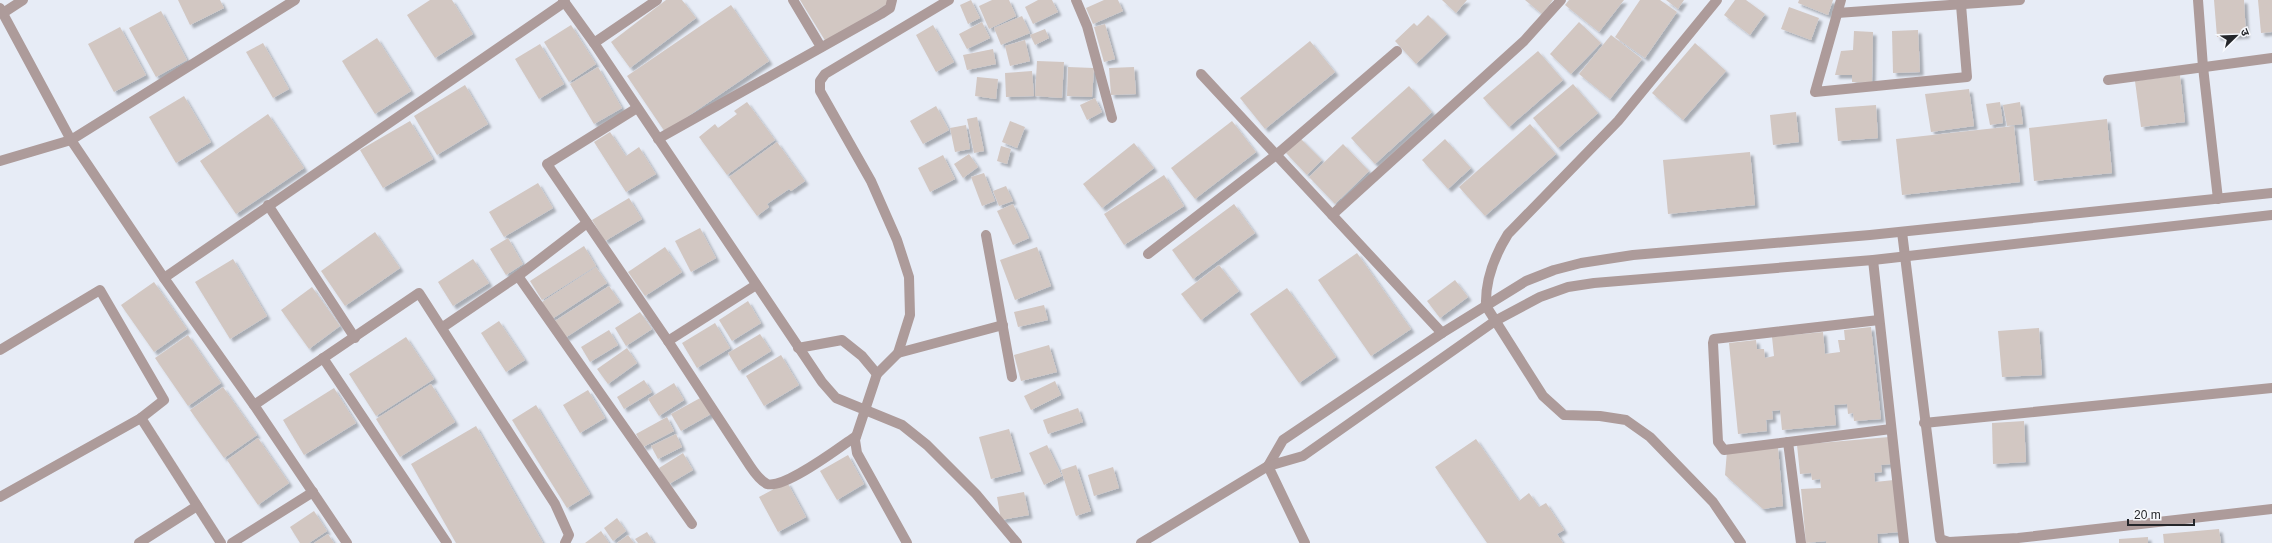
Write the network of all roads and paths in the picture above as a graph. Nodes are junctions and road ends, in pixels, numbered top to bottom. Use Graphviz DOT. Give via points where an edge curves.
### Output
graph roads {
  1 [pos="23,0"];
  2 [pos="295,0"];
  3 [pos="657,0"];
  4 [pos="793,0"];
  5 [pos="892,0"];
  6 [pos="949,0"];
  7 [pos="1076,0"];
  8 [pos="1561,0"];
  9 [pos="1717,0"];
  10 [pos="1841,0"];
  11 [pos="2020,0"];
  12 [pos="2198,0"];
  13 [pos="564,1"];
  14 [pos="1961,5"];
  15 [pos="2,10"];
  16 [pos="1837,13"];
  17 [pos="594,43"];
  18 [pos="820,47"];
  19 [pos="1397,51"];
  20 [pos="2272,58"];
  21 [pos="2203,67"];
  22 [pos="1201,74"];
  23 [pos="2108,80"];
  24 [pos="637,108"];
  25 [pos="1112,118"];
  26 [pos="658,139"];
  27 [pos="71,140"];
  28 [pos="1276,155"];
  29 [pos="0,162"];
  30 [pos="2272,193"];
  31 [pos="2218,199"];
  32 [pos="268,205"];
  33 [pos="1332,215"];
  34 [pos="2272,215"];
  35 [pos="587,223"];
  36 [pos="1902,232"];
  37 [pos="986,235"];
  38 [pos="1148,254"];
  39 [pos="1904,256"];
  40 [pos="1873,260"];
  41 [pos="518,276"];
  42 [pos="164,278"];
  43 [pos="756,285"];
  44 [pos="1486,306"];
  45 [pos="1879,320"];
  46 [pos="1495,321"];
  47 [pos="1003,325"];
  48 [pos="443,327"];
  49 [pos="1442,334"];
  50 [pos="355,338"];
  51 [pos="668,341"];
  52 [pos="798,348"];
  53 [pos="0,350"];
  54 [pos="898,353"];
  55 [pos="323,358"];
  56 [pos="877,374"];
  57 [pos="1012,377"];
  58 [pos="2272,388"];
  59 [pos="254,405"];
  60 [pos="865,412"];
  61 [pos="141,418"];
  62 [pos="1924,423"];
  63 [pos="1891,429"];
  64 [pos="856,436"];
  65 [pos="1788,442"];
  66 [pos="1268,466"];
  67 [pos="313,492"];
  68 [pos="0,496"];
  69 [pos="197,506"];
  70 [pos="2272,509"];
  71 [pos="692,524"];
  72 [pos="2019,541"];
  73 [pos="139,543"];
  74 [pos="221,543"];
  75 [pos="232,543"];
  76 [pos="347,543"];
  77 [pos="447,543"];
  78 [pos="565,543"];
  79 [pos="907,543"];
  80 [pos="1017,543"];
  81 [pos="1142,543"];
  82 [pos="1306,543"];
  83 [pos="1741,543"];
  84 [pos="1802,543"];
  85 [pos="1904,543"];
  1 -- 15 [label="street"];
  2 -- 27 [label="street"];
  3 -- 17 [label="street"];
  4 -- 18 [label="street"];
  5 -- 18 [label="street" via="890,8 882,14"];
  6 -- 54 [label="street" via="825,74 820,81 820,91 871,181 897,240 909,277 910,315"];
  7 -- 25 [label="street" via="1087,26"];
  8 -- 33 [label="street" via="1524,41"];
  9 -- 44 [label="street" via="1618,120 1508,234 1495,258 1486,292"];
  10 -- 16 [label="street"];
  11 -- 14 [label="street"];
  12 -- 21 [label="street"];
  13 -- 17 [label="street"];
  13 -- 32 [label="street"];
  14 -- 16 [label="street"];
  14 -- 16 [label="street" via="1967,77 1815,92"];
  15 -- 27 [label="street"];
  17 -- 24 [label="street"];
  18 -- 26 [label="street"];
  19 -- 28 [label="street"];
  20 -- 21 [label="street"];
  21 -- 23 [label="street"];
  21 -- 31 [label="street"];
  22 -- 28 [label="street"];
  24 -- 26 [label="street"];
  24 -- 35 [label="street" via="547,164"];
  26 -- 43 [label="street"];
  27 -- 29 [label="street"];
  27 -- 42 [label="street"];
  28 -- 33 [label="street"];
  28 -- 38 [label="street"];
  30 -- 31 [label="street"];
  31 -- 36 [label="street"];
  32 -- 42 [label="street"];
  32 -- 50 [label="street"];
  33 -- 49 [label="street"];
  34 -- 39 [label="street"];
  35 -- 41 [label="street"];
  35 -- 51 [label="street"];
  36 -- 39 [label="street"];
  36 -- 44 [label="street" via="1633,255 1581,263 1526,281"];
  37 -- 47 [label="street"];
  39 -- 40 [label="street"];
  39 -- 62 [label="street"];
  40 -- 45 [label="street"];
  40 -- 46 [label="street" via="1568,287 1540,296"];
  41 -- 48 [label="street"];
  41 -- 71 [label="street"];
  42 -- 59 [label="street"];
  43 -- 51 [label="street"];
  43 -- 52 [label="street"];
  44 -- 46 [label="street"];
  44 -- 49 [label="street"];
  45 -- 63 [label="street"];
  45 -- 65 [label="street" via="1714,339 1720,446 1724,450"];
  46 -- 66 [label="street" via="1303,456"];
  46 -- 83 [label="street" via="1543,396 1554,406 1564,415 1626,420 1650,437 1713,502"];
  47 -- 54 [label="street"];
  47 -- 57 [label="street"];
  48 -- 50 [label="street" via="419,293"];
  48 -- 78 [label="street" via="558,509 569,535"];
  49 -- 66 [label="street" via="1283,440"];
  50 -- 55 [label="street"];
  51 -- 64 [label="street" via="750,466 766,484 775,485 797,476"];
  52 -- 56 [label="street" via="842,340 862,356"];
  52 -- 60 [label="street" via="836,398"];
  53 -- 61 [label="street" via="100,290 164,400"];
  54 -- 56 [label="street"];
  55 -- 59 [label="street"];
  55 -- 77 [label="street"];
  56 -- 60 [label="street"];
  58 -- 62 [label="street"];
  59 -- 67 [label="street"];
  60 -- 64 [label="street"];
  60 -- 80 [label="street" via="902,425 927,445 976,494"];
  61 -- 68 [label="street"];
  61 -- 69 [label="street"];
  62 -- 72 [label="street" via="1940,539 1948,542"];
  63 -- 65 [label="street"];
  63 -- 85 [label="street"];
  64 -- 79 [label="street" via="857,453"];
  65 -- 84 [label="street"];
  66 -- 81 [label="street"];
  66 -- 82 [label="street"];
  67 -- 75 [label="street"];
  67 -- 76 [label="street"];
  69 -- 73 [label="street"];
  69 -- 74 [label="street"];
  70 -- 72 [label="street"];
}
